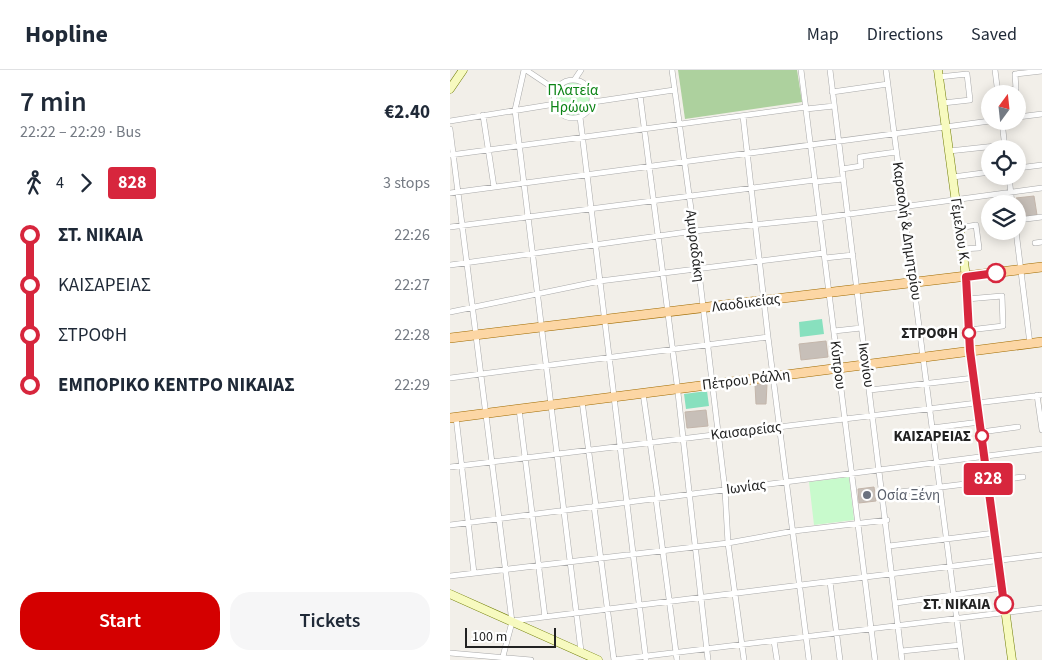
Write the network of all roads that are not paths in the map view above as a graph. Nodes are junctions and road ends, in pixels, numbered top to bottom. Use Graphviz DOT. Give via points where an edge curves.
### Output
graph roads {
  1 [pos="463,70"];
  2 [pos="525,70"];
  3 [pos="581,70"];
  4 [pos="672,70"];
  5 [pos="808,70"];
  6 [pos="830,70"];
  7 [pos="886,70"];
  8 [pos="995,70"];
  9 [pos="801,71"];
  10 [pos="1042,71"];
  11 [pos="939,74"];
  12 [pos="575,79"];
  13 [pos="888,84"];
  14 [pos="997,85"];
  15 [pos="1016,85"];
  16 [pos="450,89"];
  17 [pos="556,90"];
  18 [pos="674,90"];
  19 [pos="832,92"];
  20 [pos="640,95"];
  21 [pos="593,102"];
  22 [pos="943,103"];
  23 [pos="555,104"];
  24 [pos="834,106"];
  25 [pos="806,108"];
  26 [pos="515,110"];
  27 [pos="1042,114"];
  28 [pos="483,115"];
  29 [pos="743,116"];
  30 [pos="1026,116"];
  31 [pos="580,117"];
  32 [pos="450,120"];
  33 [pos="981,122"];
  34 [pos="679,124"];
  35 [pos="644,128"];
  36 [pos="946,128"];
  37 [pos="450,129"];
  38 [pos="895,135"];
  39 [pos="582,137"];
  40 [pos="838,142"];
  41 [pos="519,145"];
  42 [pos="811,146"];
  43 [pos="981,149"];
  44 [pos="488,150"];
  45 [pos="949,151"];
  46 [pos="896,152"];
  47 [pos="452,154"];
  48 [pos="747,154"];
  49 [pos="684,162"];
  50 [pos="1042,165"];
  51 [pos="649,167"];
  52 [pos="1026,167"];
  53 [pos="842,169"];
  54 [pos="981,173"];
  55 [pos="586,175"];
  56 [pos="953,177"];
  57 [pos="843,179"];
  58 [pos="815,181"];
  59 [pos="524,183"];
  60 [pos="1010,185"];
  61 [pos="494,187"];
  62 [pos="750,188"];
  63 [pos="1042,188"];
  64 [pos="458,192"];
  65 [pos="450,193"];
  66 [pos="1011,193"];
  67 [pos="689,196"];
  68 [pos="956,200"];
  69 [pos="653,201"];
  70 [pos="902,208"];
  71 [pos="591,209"];
  72 [pos="847,215"];
  73 [pos="528,217"];
  74 [pos="1042,217"];
  75 [pos="820,218"];
  76 [pos="1026,219"];
  77 [pos="754,224"];
  78 [pos="462,225"];
  79 [pos="450,227"];
  80 [pos="959,228"];
  81 [pos="694,231"];
  82 [pos="658,236"];
  83 [pos="1017,240"];
  84 [pos="1042,242"];
  85 [pos="1035,243"];
  86 [pos="595,246"];
  87 [pos="962,250"];
  88 [pos="532,254"];
  89 [pos="824,255"];
  90 [pos="853,255"];
  91 [pos="759,261"];
  92 [pos="467,263"];
  93 [pos="450,265"];
  94 [pos="1042,267"];
  95 [pos="698,269"];
  96 [pos="1020,270"];
  97 [pos="663,273"];
  98 [pos="966,277"];
  99 [pos="600,282"];
  100 [pos="914,283"];
  101 [pos="858,290"];
  102 [pos="829,293"];
  103 [pos="538,294"];
  104 [pos="967,300"];
  105 [pos="764,301"];
  106 [pos="472,307"];
  107 [pos="703,308"];
  108 [pos="450,312"];
  109 [pos="668,312"];
  110 [pos="604,320"];
  111 [pos="541,327"];
  112 [pos="861,328"];
  113 [pos="969,330"];
  114 [pos="834,331"];
  115 [pos="476,335"];
  116 [pos="768,337"];
  117 [pos="450,338"];
  118 [pos="1042,342"];
  119 [pos="1030,344"];
  120 [pos="708,345"];
  121 [pos="672,350"];
  122 [pos="970,351"];
  123 [pos="923,357"];
  124 [pos="609,358"];
  125 [pos="866,365"];
  126 [pos="546,366"];
  127 [pos="839,368"];
  128 [pos="481,374"];
  129 [pos="773,377"];
  130 [pos="450,378"];
  131 [pos="974,378"];
  132 [pos="926,383"];
  133 [pos="712,384"];
  134 [pos="678,389"];
  135 [pos="870,390"];
  136 [pos="643,393"];
  137 [pos="1040,395"];
  138 [pos="614,397"];
  139 [pos="582,401"];
  140 [pos="977,403"];
  141 [pos="551,405"];
  142 [pos="519,409"];
  143 [pos="929,409"];
  144 [pos="486,413"];
  145 [pos="873,416"];
  146 [pos="453,418"];
  147 [pos="845,419"];
  148 [pos="980,422"];
  149 [pos="779,426"];
  150 [pos="1018,427"];
  151 [pos="932,428"];
  152 [pos="1042,430"];
  153 [pos="981,432"];
  154 [pos="718,434"];
  155 [pos="683,438"];
  156 [pos="649,442"];
  157 [pos="620,446"];
  158 [pos="1042,449"];
  159 [pos="588,450"];
  160 [pos="557,454"];
  161 [pos="985,456"];
  162 [pos="525,458"];
  163 [pos="492,462"];
  164 [pos="936,462"];
  165 [pos="462,466"];
  166 [pos="450,467"];
  167 [pos="880,470"];
  168 [pos="851,473"];
  169 [pos="1022,477"];
  170 [pos="786,482"];
  171 [pos="988,482"];
  172 [pos="940,487"];
  173 [pos="724,490"];
  174 [pos="690,494"];
  175 [pos="883,494"];
  176 [pos="657,498"];
  177 [pos="626,502"];
  178 [pos="595,506"];
  179 [pos="564,510"];
  180 [pos="532,514"];
  181 [pos="499,519"];
  182 [pos="886,520"];
  183 [pos="468,523"];
  184 [pos="857,524"];
  185 [pos="450,525"];
  186 [pos="794,532"];
  187 [pos="995,533"];
  188 [pos="946,539"];
  189 [pos="728,543"];
  190 [pos="889,546"];
  191 [pos="695,547"];
  192 [pos="662,551"];
  193 [pos="633,554"];
  194 [pos="1042,555"];
  195 [pos="600,558"];
  196 [pos="999,561"];
  197 [pos="570,562"];
  198 [pos="538,565"];
  199 [pos="950,567"];
  200 [pos="505,569"];
  201 [pos="474,573"];
  202 [pos="892,574"];
  203 [pos="450,576"];
  204 [pos="864,578"];
  205 [pos="830,582"];
  206 [pos="801,586"];
  207 [pos="1002,588"];
  208 [pos="450,594"];
  209 [pos="736,594"];
  210 [pos="954,596"];
  211 [pos="701,598"];
  212 [pos="669,602"];
  213 [pos="896,603"];
  214 [pos="639,606"];
  215 [pos="1042,608"];
  216 [pos="608,610"];
  217 [pos="577,614"];
  218 [pos="1006,614"];
  219 [pos="545,617"];
  220 [pos="957,620"];
  221 [pos="512,622"];
  222 [pos="899,627"];
  223 [pos="872,630"];
  224 [pos="837,634"];
  225 [pos="806,638"];
  226 [pos="774,641"];
  227 [pos="960,644"];
  228 [pos="742,645"];
  229 [pos="707,649"];
  230 [pos="581,651"];
  231 [pos="902,651"];
  232 [pos="450,653"];
  233 [pos="676,653"];
  234 [pos="645,658"];
  235 [pos="502,659"];
  236 [pos="531,660"];
  237 [pos="598,660"];
  238 [pos="614,660"];
  239 [pos="677,660"];
  240 [pos="708,660"];
  241 [pos="744,660"];
  242 [pos="777,660"];
  243 [pos="809,660"];
  244 [pos="840,660"];
  245 [pos="875,660"];
  246 [pos="902,660"];
  247 [pos="962,660"];
  248 [pos="1012,660"];
  1 -- 16 [label="main road"];
  2 -- 17 [label="street"];
  2 -- 26 [label="street"];
  3 -- 12 [label="street"];
  4 -- 18 [label="street, Αμυραδάκη"];
  5 -- 9 [label="street"];
  6 -- 19 [label="street, Ικονίου"];
  7 -- 13 [label="street, Καραολή & Δημητρίου"];
  8 -- 14 [label="street"];
  9 -- 25 [label="street, Κύπρου"];
  10 -- 15 [label="street" via="1015,74"];
  11 -- 22 [label="main road, Γέμελου Κ."];
  11 -- 22 [label="street" via="967,74 970,100"];
  12 -- 17 [label="street" via="564,82"];
  12 -- 21 [label="street" via="586,84 593,95"];
  13 -- 19 [label="street"];
  13 -- 38 [label="street, Καραολή & Δημητρίου"];
  17 -- 23 [label="street"];
  18 -- 20 [label="street"];
  18 -- 34 [label="street, Αμυραδάκη"];
  19 -- 24 [label="street, Ικονίου"];
  20 -- 21 [label="street"];
  20 -- 35 [label="street"];
  21 -- 31 [label="street" via="589,111"];
  22 -- 36 [label="main road, Γέμελου Κ."];
  23 -- 26 [label="street"];
  23 -- 31 [label="street" via="566,117"];
  24 -- 25 [label="street"];
  24 -- 40 [label="street, Ικονίου"];
  25 -- 29 [label="street"];
  25 -- 42 [label="street, Κύπρου"];
  26 -- 28 [label="street"];
  26 -- 41 [label="street"];
  27 -- 30 [label="street"];
  28 -- 32 [label="street"];
  28 -- 44 [label="street"];
  29 -- 34 [label="street"];
  29 -- 48 [label="street"];
  31 -- 39 [label="street"];
  33 -- 36 [label="street"];
  34 -- 35 [label="street"];
  34 -- 49 [label="street, Αμυραδάκη"];
  35 -- 39 [label="street"];
  35 -- 51 [label="street"];
  36 -- 38 [label="street"];
  36 -- 45 [label="main road, Γέμελου Κ."];
  37 -- 47 [label="street"];
  38 -- 40 [label="street"];
  38 -- 46 [label="street, Καραολή & Δημητρίου"];
  39 -- 41 [label="street"];
  39 -- 55 [label="street"];
  40 -- 42 [label="street"];
  40 -- 53 [label="street, Ικονίου"];
  41 -- 44 [label="street"];
  41 -- 59 [label="street"];
  42 -- 48 [label="street"];
  42 -- 58 [label="street, Κύπρου"];
  43 -- 45 [label="street"];
  44 -- 47 [label="street"];
  44 -- 61 [label="street"];
  45 -- 56 [label="main road, Γέμελου Κ."];
  46 -- 53 [label="street" via="860,157 861,166"];
  46 -- 70 [label="street, Καραολή & Δημητρίου"];
  47 -- 64 [label="street"];
  48 -- 49 [label="street"];
  48 -- 62 [label="street"];
  49 -- 51 [label="street"];
  49 -- 67 [label="street, Αμυραδάκη"];
  50 -- 52 [label="street"];
  51 -- 55 [label="street"];
  51 -- 69 [label="street"];
  53 -- 57 [label="street, Ικονίου"];
  54 -- 56 [label="street"];
  55 -- 59 [label="street"];
  55 -- 71 [label="street"];
  56 -- 68 [label="main road, Γέμελου Κ."];
  57 -- 58 [label="street"];
  57 -- 72 [label="street, Ικονίου"];
  58 -- 62 [label="street"];
  58 -- 75 [label="street, Κύπρου"];
  59 -- 61 [label="street"];
  59 -- 73 [label="street"];
  60 -- 66 [label="street"];
  61 -- 64 [label="street"];
  62 -- 67 [label="street"];
  62 -- 77 [label="street"];
  63 -- 66 [label="street"];
  64 -- 65 [label="street"];
  64 -- 78 [label="street"];
  66 -- 68 [label="street"];
  67 -- 69 [label="street"];
  67 -- 81 [label="street, Αμυραδάκη"];
  68 -- 70 [label="street"];
  68 -- 80 [label="main road, Γέμελου Κ."];
  69 -- 71 [label="street"];
  69 -- 82 [label="street"];
  70 -- 72 [label="street"];
  70 -- 100 [label="street, Καραολή & Δημητρίου"];
  71 -- 73 [label="street"];
  71 -- 86 [label="street"];
  72 -- 75 [label="street"];
  72 -- 90 [label="street, Ικονίου"];
  73 -- 78 [label="street"];
  73 -- 88 [label="street"];
  74 -- 76 [label="street"];
  75 -- 77 [label="street"];
  75 -- 89 [label="street, Κύπρου"];
  77 -- 81 [label="street"];
  77 -- 91 [label="street"];
  78 -- 79 [label="street"];
  78 -- 92 [label="street"];
  80 -- 87 [label="main road, Γέμελου Κ."];
  80 -- 87 [label="street" via="976,225 979,248"];
  81 -- 82 [label="street"];
  81 -- 95 [label="street, Αμυραδάκη"];
  82 -- 86 [label="street"];
  82 -- 97 [label="street"];
  83 -- 96 [label="street"];
  84 -- 85 [label="street"];
  86 -- 88 [label="street"];
  86 -- 99 [label="street"];
  87 -- 98 [label="main road, Γέμελου Κ."];
  88 -- 92 [label="street"];
  88 -- 103 [label="street"];
  89 -- 90 [label="street"];
  89 -- 91 [label="street"];
  89 -- 102 [label="street, Κύπρου"];
  90 -- 101 [label="street, Ικονίου"];
  91 -- 95 [label="street"];
  91 -- 105 [label="street"];
  92 -- 93 [label="street"];
  92 -- 106 [label="street"];
  94 -- 96 [label="main road, Λαοδικείας"];
  95 -- 97 [label="street"];
  95 -- 107 [label="street, Αμυραδάκη"];
  96 -- 98 [label="main road, Λαοδικείας"];
  96 -- 119 [label="street"];
  97 -- 99 [label="street"];
  97 -- 109 [label="street"];
  98 -- 100 [label="main road, Λαοδικείας"];
  98 -- 104 [label="main road, Γέμελου Κ."];
  99 -- 103 [label="street"];
  99 -- 110 [label="street"];
  100 -- 101 [label="main road, Λαοδικείας"];
  100 -- 123 [label="street, Καραολή & Δημητρίου"];
  101 -- 102 [label="main road, Λαοδικείας"];
  101 -- 112 [label="street, Ικονίου"];
  102 -- 105 [label="main road, Λαοδικείας"];
  102 -- 114 [label="street, Κύπρου"];
  103 -- 106 [label="street"];
  103 -- 111 [label="street"];
  104 -- 113 [label="main road, Γέμελου Κ."];
  104 -- 113 [label="street" via="1002,296 1003,326"];
  105 -- 107 [label="main road, Λαοδικείας"];
  105 -- 116 [label="street"];
  106 -- 108 [label="street"];
  106 -- 115 [label="street"];
  107 -- 109 [label="main road, Λαοδικείας"];
  107 -- 120 [label="street, Αμυραδάκη"];
  109 -- 110 [label="main road, Λαοδικείας"];
  109 -- 121 [label="street"];
  110 -- 111 [label="main road, Λαοδικείας"];
  110 -- 124 [label="street"];
  111 -- 115 [label="main road, Λαοδικείας"];
  111 -- 126 [label="street"];
  112 -- 114 [label="street"];
  112 -- 125 [label="street, Ικονίου"];
  113 -- 122 [label="main road, Γέμελου Κ."];
  114 -- 127 [label="street, Κύπρου"];
  115 -- 117 [label="main road, Λαοδικείας"];
  115 -- 128 [label="street"];
  116 -- 120 [label="street"];
  116 -- 129 [label="street"];
  118 -- 119 [label="main road, Πέτρου Ράλλη"];
  119 -- 122 [label="main road, Πέτρου Ράλλη"];
  120 -- 121 [label="street"];
  120 -- 133 [label="street, Αμυραδάκη"];
  121 -- 124 [label="street"];
  121 -- 134 [label="street"];
  122 -- 123 [label="main road, Πέτρου Ράλλη"];
  122 -- 131 [label="main road, Γέμελου Κ."];
  123 -- 125 [label="main road, Πέτρου Ράλλη"];
  123 -- 132 [label="street, Καραολή & Δημητρίου"];
  124 -- 126 [label="street"];
  124 -- 138 [label="street"];
  125 -- 127 [label="main road, Πέτρου Ράλλη"];
  125 -- 135 [label="street, Ικονίου"];
  126 -- 128 [label="street"];
  126 -- 141 [label="street"];
  127 -- 129 [label="main road, Πέτρου Ράλλη"];
  127 -- 147 [label="street, Κύπρου"];
  128 -- 130 [label="street"];
  128 -- 144 [label="street"];
  129 -- 133 [label="main road, Πέτρου Ράλλη"];
  129 -- 149 [label="street"];
  131 -- 132 [label="street"];
  131 -- 140 [label="main road, Γέμελου Κ."];
  132 -- 135 [label="street"];
  132 -- 143 [label="street, Καραολή & Δημητρίου"];
  133 -- 134 [label="main road, Πέτρου Ράλλη"];
  133 -- 154 [label="street, Αμυραδάκη"];
  134 -- 136 [label="main road, Πέτρου Ράλλη"];
  134 -- 155 [label="street"];
  135 -- 145 [label="street, Ικονίου"];
  136 -- 138 [label="main road, Πέτρου Ράλλη"];
  136 -- 156 [label="street"];
  137 -- 140 [label="street, Καισαρείας"];
  137 -- 152 [label="street"];
  138 -- 139 [label="main road, Πέτρου Ράλλη"];
  138 -- 157 [label="street"];
  139 -- 141 [label="main road, Πέτρου Ράλλη"];
  139 -- 159 [label="street"];
  140 -- 143 [label="street, Καισαρείας"];
  140 -- 148 [label="main road, Γέμελου Κ."];
  141 -- 142 [label="main road, Πέτρου Ράλλη"];
  141 -- 160 [label="street"];
  142 -- 144 [label="main road, Πέτρου Ράλλη"];
  142 -- 162 [label="street"];
  143 -- 145 [label="street, Καισαρείας"];
  143 -- 151 [label="street, Καραολή & Δημητρίου"];
  144 -- 146 [label="main road, Πέτρου Ράλλη"];
  144 -- 163 [label="street"];
  145 -- 147 [label="street, Καισαρείας"];
  145 -- 167 [label="street, Ικονίου"];
  146 -- 165 [label="street"];
  147 -- 149 [label="street, Καισαρείας"];
  147 -- 168 [label="street, Κύπρου"];
  148 -- 151 [label="street"];
  148 -- 153 [label="main road, Γέμελου Κ."];
  149 -- 154 [label="street, Καισαρείας"];
  149 -- 170 [label="street"];
  150 -- 153 [label="street"];
  151 -- 164 [label="street, Καραολή & Δημητρίου"];
  153 -- 161 [label="main road, Γέμελου Κ."];
  154 -- 155 [label="street, Καισαρείας"];
  154 -- 173 [label="street, Αμυραδάκη"];
  155 -- 156 [label="street, Καισαρείας"];
  155 -- 174 [label="street"];
  156 -- 157 [label="street, Καισαρείας"];
  156 -- 176 [label="street"];
  157 -- 159 [label="street, Καισαρείας"];
  157 -- 177 [label="street"];
  158 -- 161 [label="street, Ιωνίας"];
  159 -- 160 [label="street, Καισαρείας"];
  159 -- 178 [label="street"];
  160 -- 162 [label="street, Καισαρείας"];
  160 -- 179 [label="street"];
  161 -- 164 [label="street, Ιωνίας"];
  161 -- 171 [label="main road, Γέμελου Κ."];
  162 -- 163 [label="street, Καισαρείας"];
  162 -- 180 [label="street"];
  163 -- 165 [label="street, Καισαρείας"];
  163 -- 181 [label="street"];
  164 -- 167 [label="street, Ιωνίας"];
  164 -- 172 [label="street, Καραολή & Δημητρίου"];
  165 -- 166 [label="street, Καισαρείας"];
  165 -- 183 [label="street"];
  167 -- 168 [label="street, Ιωνίας"];
  167 -- 175 [label="street, Ικονίου"];
  168 -- 170 [label="street, Ιωνίας"];
  168 -- 184 [label="street, Κύπρου"];
  169 -- 171 [label="street"];
  170 -- 173 [label="street, Ιωνίας"];
  170 -- 186 [label="street"];
  171 -- 172 [label="street"];
  171 -- 187 [label="main road, Γέμελου Κ."];
  172 -- 175 [label="street"];
  172 -- 188 [label="street, Καραολή & Δημητρίου"];
  173 -- 174 [label="street, Ιωνίας"];
  173 -- 189 [label="street, Αμυραδάκη"];
  174 -- 176 [label="street, Ιωνίας"];
  174 -- 191 [label="street"];
  175 -- 182 [label="street, Ικονίου"];
  176 -- 177 [label="street, Ιωνίας"];
  176 -- 192 [label="street"];
  177 -- 178 [label="street, Ιωνίας"];
  177 -- 193 [label="street"];
  178 -- 179 [label="street, Ιωνίας"];
  178 -- 195 [label="street"];
  179 -- 180 [label="street, Ιωνίας"];
  179 -- 197 [label="street"];
  180 -- 181 [label="street, Ιωνίας"];
  180 -- 198 [label="street"];
  181 -- 183 [label="street, Ιωνίας"];
  181 -- 200 [label="street"];
  182 -- 184 [label="street"];
  182 -- 190 [label="street, Ικονίου"];
  183 -- 185 [label="street, Ιωνίας"];
  183 -- 201 [label="street"];
  184 -- 186 [label="street"];
  184 -- 204 [label="street, Κύπρου"];
  186 -- 189 [label="street"];
  186 -- 206 [label="street"];
  187 -- 188 [label="street"];
  187 -- 196 [label="main road, Γέμελου Κ."];
  188 -- 190 [label="street"];
  188 -- 199 [label="street, Καραολή & Δημητρίου"];
  189 -- 191 [label="street"];
  189 -- 209 [label="street, Αμυραδάκη"];
  190 -- 202 [label="street, Ικονίου"];
  191 -- 192 [label="street"];
  191 -- 211 [label="street"];
  192 -- 193 [label="street"];
  192 -- 212 [label="street"];
  193 -- 195 [label="street"];
  193 -- 214 [label="street"];
  194 -- 196 [label="street"];
  195 -- 197 [label="street"];
  195 -- 216 [label="street"];
  196 -- 199 [label="street"];
  196 -- 207 [label="main road, Γέμελου Κ."];
  197 -- 198 [label="street"];
  197 -- 217 [label="street"];
  198 -- 200 [label="street"];
  198 -- 219 [label="street"];
  199 -- 202 [label="street"];
  199 -- 210 [label="street, Καραολή & Δημητρίου"];
  200 -- 201 [label="street"];
  200 -- 221 [label="street"];
  201 -- 203 [label="street"];
  202 -- 204 [label="street"];
  202 -- 213 [label="street, Ικονίου"];
  204 -- 205 [label="street"];
  204 -- 223 [label="street, Κύπρου"];
  205 -- 206 [label="street"];
  205 -- 224 [label="street"];
  206 -- 209 [label="street"];
  206 -- 225 [label="street"];
  207 -- 210 [label="street"];
  207 -- 218 [label="main road, Γέμελου Κ."];
  208 -- 221 [label="main road"];
  209 -- 211 [label="street"];
  209 -- 228 [label="street, Αμυραδάκη"];
  210 -- 213 [label="street"];
  210 -- 220 [label="street, Καραολή & Δημητρίου"];
  211 -- 212 [label="street"];
  211 -- 229 [label="street"];
  212 -- 214 [label="street"];
  212 -- 233 [label="street"];
  213 -- 222 [label="street, Ικονίου"];
  214 -- 216 [label="street"];
  214 -- 234 [label="street"];
  215 -- 218 [label="street"];
  216 -- 217 [label="street"];
  216 -- 238 [label="street"];
  217 -- 219 [label="street"];
  217 -- 230 [label="street"];
  218 -- 220 [label="street"];
  218 -- 248 [label="main road, Γέμελου Κ."];
  219 -- 221 [label="street"];
  220 -- 222 [label="street"];
  220 -- 227 [label="street, Καραολή & Δημητρίου"];
  221 -- 230 [label="main road"];
  221 -- 235 [label="street"];
  222 -- 223 [label="street"];
  222 -- 231 [label="street, Ικονίου"];
  223 -- 224 [label="street"];
  223 -- 245 [label="street, Κύπρου"];
  224 -- 225 [label="street"];
  224 -- 244 [label="street"];
  225 -- 226 [label="street"];
  225 -- 243 [label="street"];
  226 -- 228 [label="street"];
  226 -- 242 [label="street"];
  227 -- 231 [label="street"];
  227 -- 247 [label="street, Καραολή & Δημητρίου"];
  228 -- 229 [label="street"];
  228 -- 241 [label="street, Αμυραδάκη"];
  229 -- 233 [label="street"];
  229 -- 240 [label="street"];
  230 -- 237 [label="main road"];
  231 -- 246 [label="street, Ικονίου"];
  232 -- 235 [label="street"];
  233 -- 234 [label="street"];
  233 -- 239 [label="street"];
  234 -- 238 [label="street"];
  235 -- 236 [label="street"];
}
